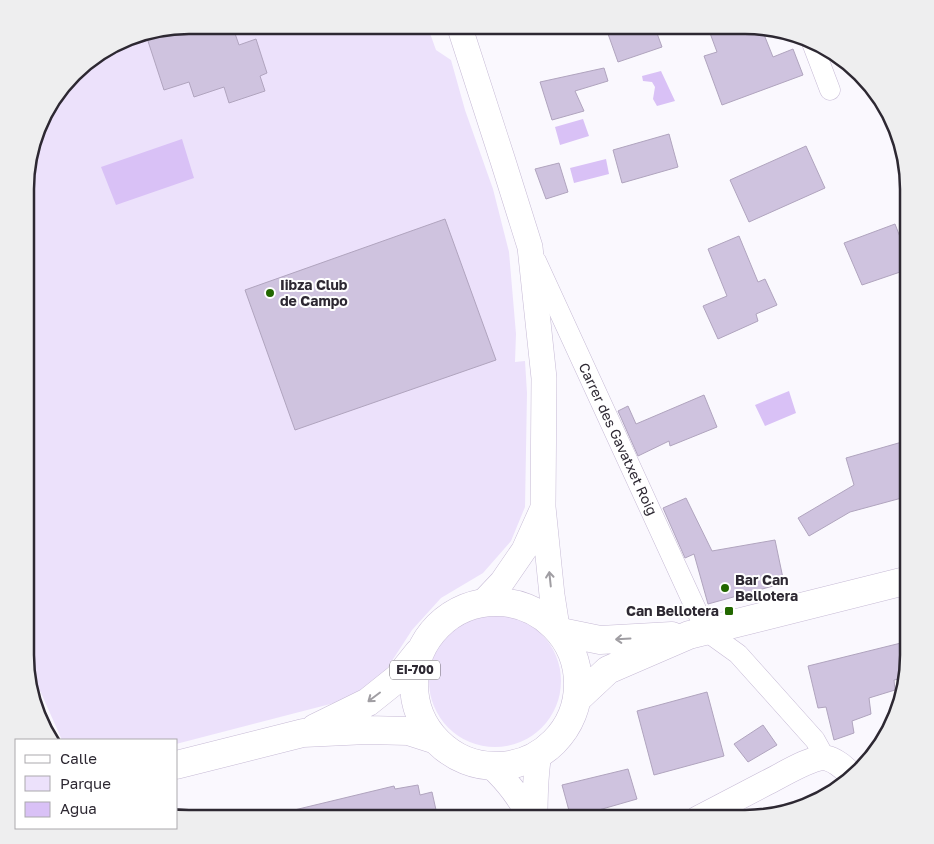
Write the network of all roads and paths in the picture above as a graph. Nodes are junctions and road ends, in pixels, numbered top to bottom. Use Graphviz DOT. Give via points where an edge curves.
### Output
graph roads {
  1 [pos="462,34"];
  2 [pos="815,51"];
  3 [pos="830,90"];
  4 [pos="530,247"];
  5 [pos="543,507"];
  6 [pos="900,582"];
  7 [pos="483,602"];
  8 [pos="559,630"];
  9 [pos="697,633"];
  10 [pos="420,650"];
  11 [pos="578,698"];
  12 [pos="303,733"];
  13 [pos="436,740"];
  14 [pos="540,754"];
  15 [pos="825,758"];
  16 [pos="178,764"];
  17 [pos="491,766"];
  18 [pos="848,771"];
  19 [pos="527,810"];
  20 [pos="533,810"];
  21 [pos="715,810"];
  1 -- 4 [label="street, Carrer des Gavatxet Roig"];
  2 -- 3 [label="street"];
  4 -- 5 [label="street, Carrer des Gavatxet Roig" via="544,378"];
  4 -- 9 [label="street, Carrer des Gavatxet Roig"];
  5 -- 7 [label="street, Carrer des Gavatxet Roig" via="524,550 502,582"];
  8 -- 5 [label="street, Carrer des Gavatxet Roig, one-way"];
  6 -- 9 [label="main road, EI-700"];
  7 -- 8 [label="main road, EI-700" via="523,606 541,614"];
  7 -- 10 [label="main road, EI-700" via="446,618"];
  9 -- 8 [label="main road, EI-700, one-way" via="600,640"];
  8 -- 11 [label="main road, EI-700" via="576,663"];
  9 -- 11 [label="main road, EI-700" via="608,670"];
  9 -- 15 [label="street" via="738,654 815,740"];
  10 -- 12 [label="main road, EI-700, one-way" via="398,678 368,702"];
  10 -- 13 [label="main road, EI-700" via="414,681 415,698 426,728"];
  11 -- 14 [label="main road, EI-700" via="565,730"];
  12 -- 13 [label="main road, EI-700" via="408,731"];
  12 -- 16 [label="main road, EI-700"];
  13 -- 17 [label="main road, EI-700" via="464,760"];
  14 -- 17 [label="main road, EI-700" via="524,762"];
  14 -- 20 [label="street"];
  15 -- 18 [label="street"];
  15 -- 21 [label="street" via="795,769"];
  17 -- 19 [label="street" via="506,780"];
}
